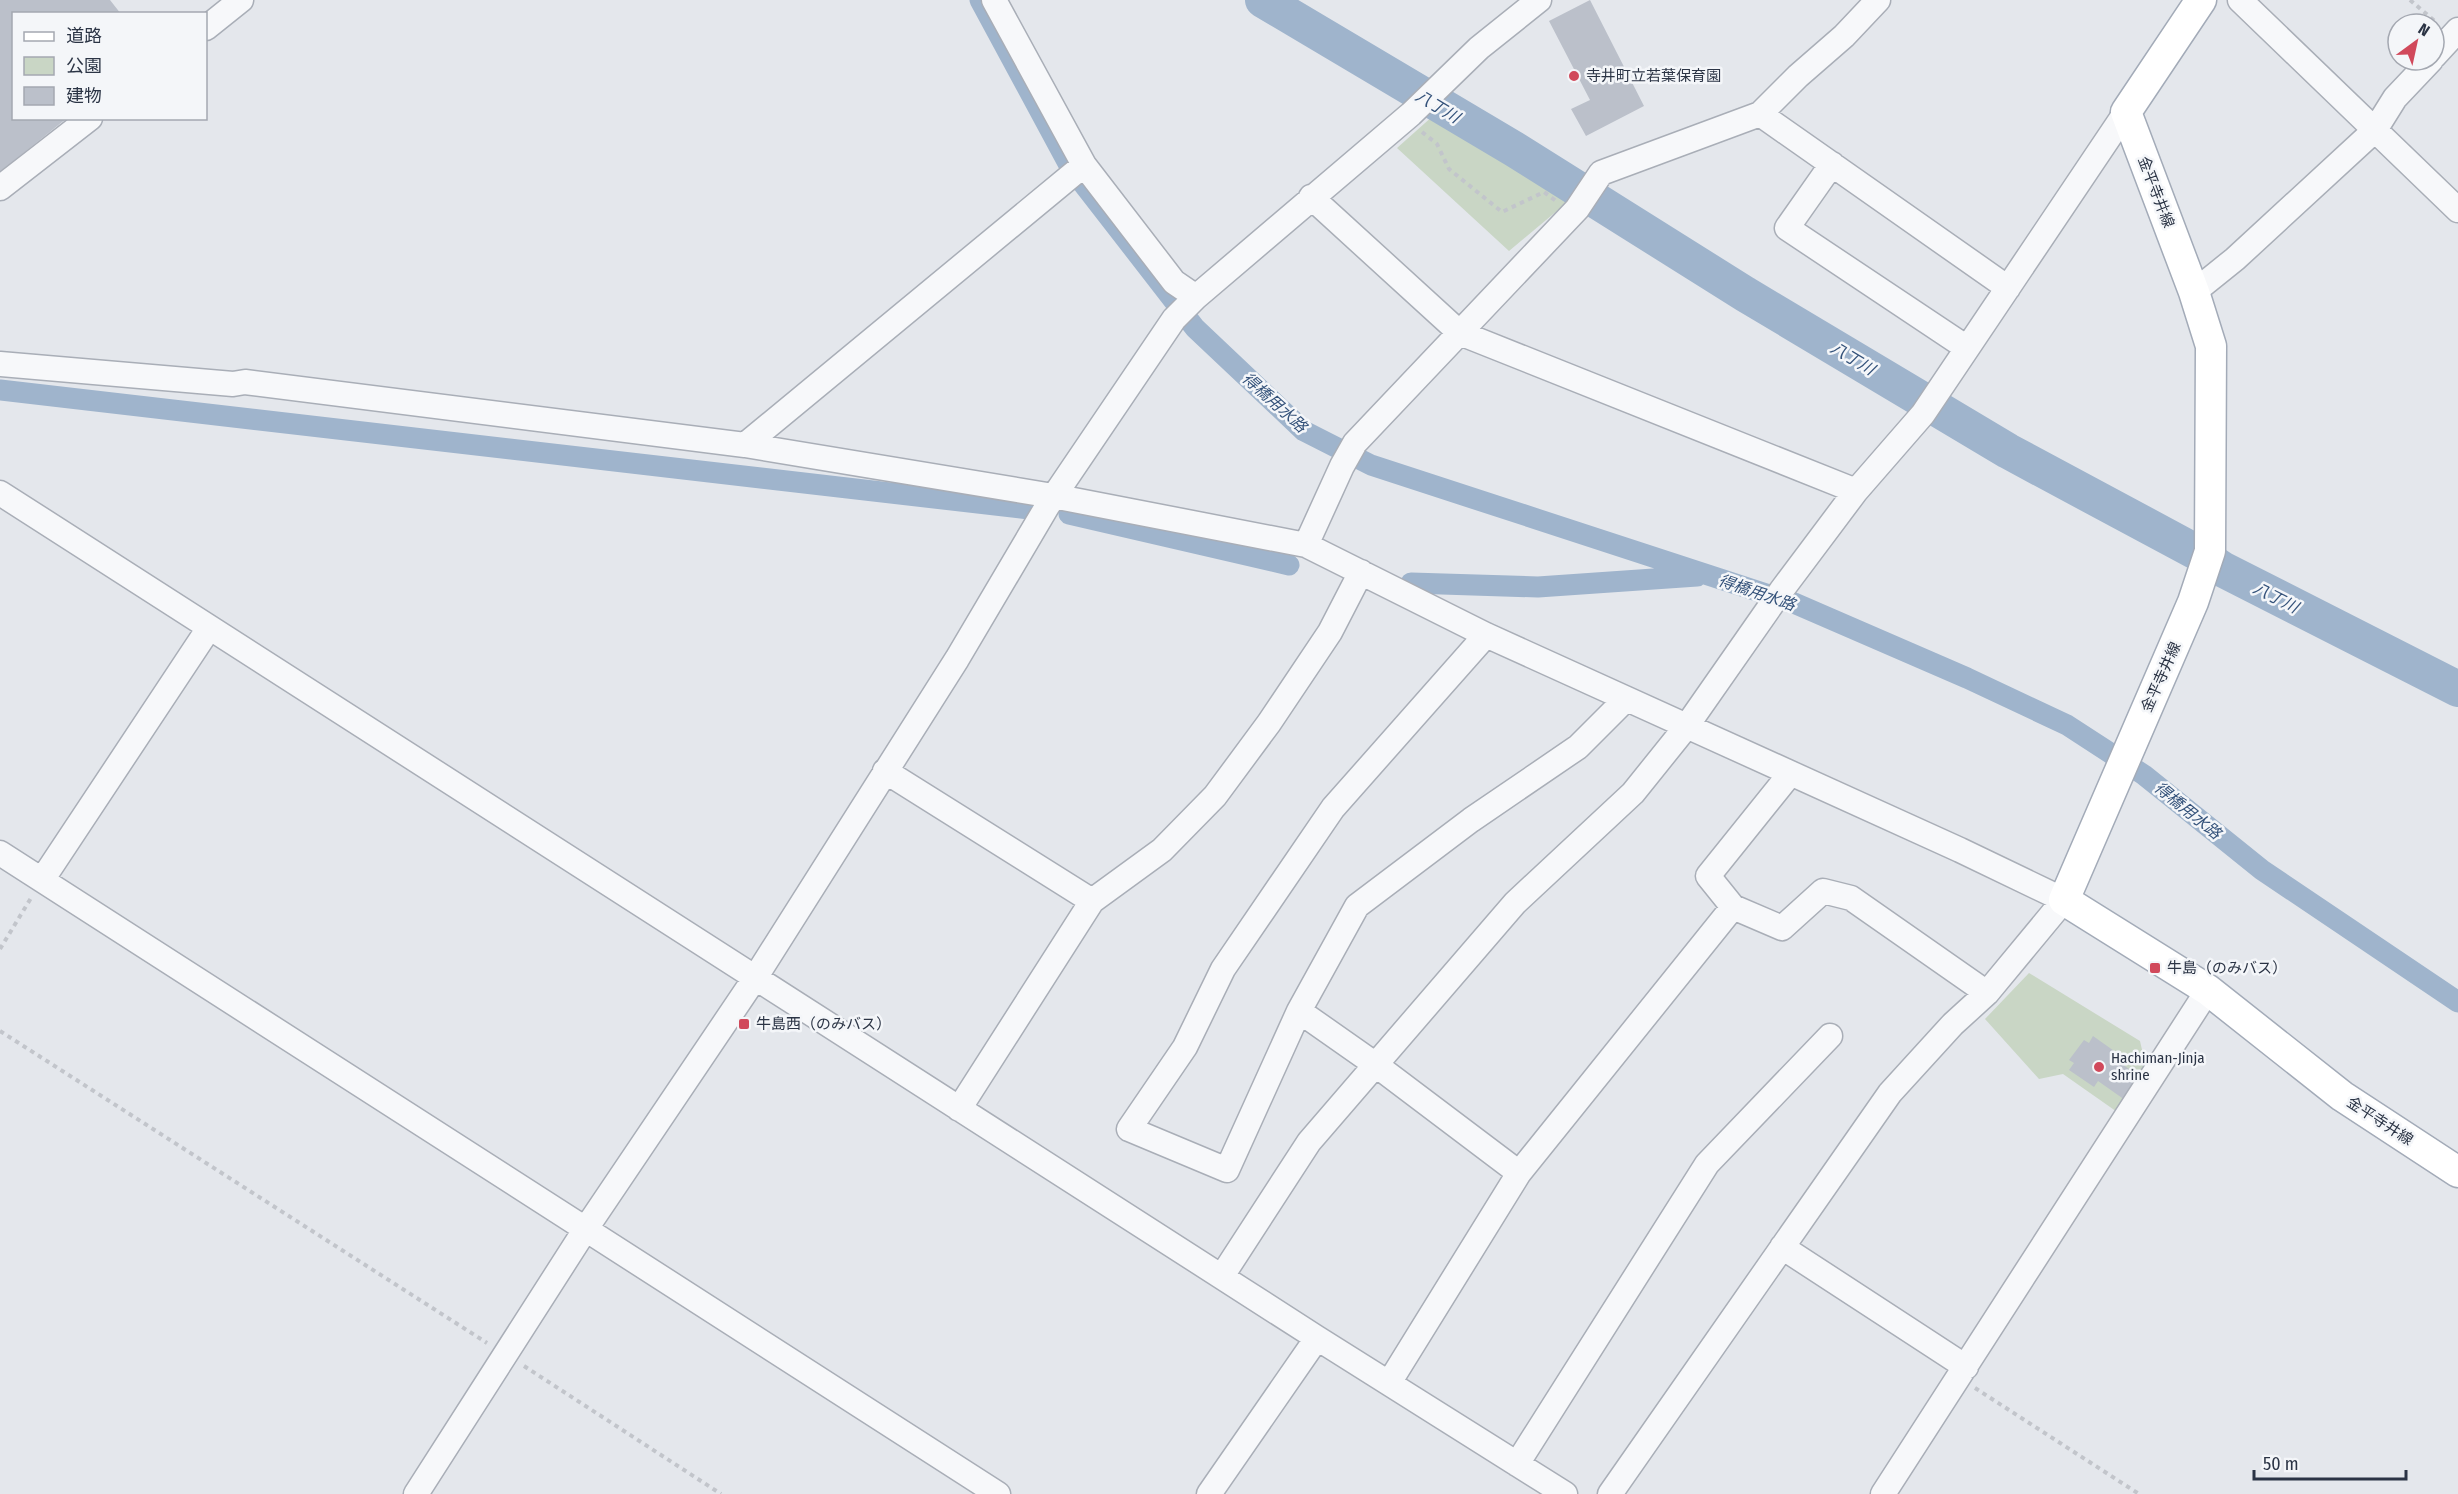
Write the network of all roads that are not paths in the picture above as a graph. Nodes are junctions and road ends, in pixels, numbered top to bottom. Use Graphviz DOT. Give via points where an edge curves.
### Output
graph roads {
  1 [pos="241,0"];
  2 [pos="994,0"];
  3 [pos="1539,0"];
  4 [pos="1878,0"];
  5 [pos="2200,0"];
  6 [pos="2240,0"];
  7 [pos="207,27"];
  8 [pos="2420,72"];
  9 [pos="2126,112"];
  10 [pos="1760,114"];
  11 [pos="87,120"];
  12 [pos="2375,130"];
  13 [pos="1832,164"];
  14 [pos="1084,165"];
  15 [pos="0,188"];
  16 [pos="1311,197"];
  17 [pos="2458,210"];
  18 [pos="2008,288"];
  19 [pos="2194,292"];
  20 [pos="1186,307"];
  21 [pos="1460,333"];
  22 [pos="1967,348"];
  23 [pos="0,364"];
  24 [pos="745,445"];
  25 [pos="1856,491"];
  26 [pos="0,493"];
  27 [pos="1046,508"];
  28 [pos="1306,545"];
  29 [pos="1361,572"];
  30 [pos="209,628"];
  31 [pos="1486,635"];
  32 [pos="1626,699"];
  33 [pos="1686,727"];
  34 [pos="885,771"];
  35 [pos="1790,774"];
  36 [pos="0,853"];
  37 [pos="42,879"];
  38 [pos="2064,900"];
  39 [pos="1092,901"];
  40 [pos="1733,907"];
  41 [pos="755,978"];
  42 [pos="2208,990"];
  43 [pos="1987,993"];
  44 [pos="1299,1011"];
  45 [pos="1830,1036"];
  46 [pos="1376,1065"];
  47 [pos="959,1109"];
  48 [pos="2458,1172"];
  49 [pos="1519,1173"];
  50 [pos="585,1230"];
  51 [pos="1782,1247"];
  52 [pos="1222,1276"];
  53 [pos="1317,1338"];
  54 [pos="1962,1372"];
  55 [pos="1389,1383"];
  56 [pos="1517,1464"];
  57 [pos="416,1494"];
  58 [pos="998,1494"];
  59 [pos="1209,1494"];
  60 [pos="1565,1494"];
  61 [pos="1610,1494"];
  62 [pos="1883,1494"];
  1 -- 7 [label="street"];
  2 -- 14 [label="street"];
  3 -- 16 [label="street"];
  4 -- 10 [label="street"];
  5 -- 9 [label="main road"];
  6 -- 12 [label="street"];
  8 -- 12 [label="street" via="2395,98"];
  9 -- 18 [label="street"];
  9 -- 19 [label="main road, 金平寺井線"];
  10 -- 13 [label="street"];
  10 -- 21 [label="street" via="1601,173 1575,212"];
  11 -- 15 [label="street"];
  12 -- 17 [label="street"];
  12 -- 19 [label="street"];
  13 -- 18 [label="street"];
  13 -- 22 [label="street" via="1787,228"];
  14 -- 20 [label="street" via="1174,282"];
  14 -- 24 [label="street"];
  16 -- 20 [label="street"];
  16 -- 21 [label="street"];
  18 -- 22 [label="street"];
  19 -- 38 [label="main road, 金平寺井線" via="2211,346 2211,551 2193,603"];
  20 -- 27 [label="street"];
  21 -- 25 [label="street"];
  21 -- 28 [label="street" via="1355,443"];
  22 -- 25 [label="street" via="1923,414"];
  23 -- 24 [label="street" via="245,382"];
  24 -- 27 [label="street"];
  25 -- 33 [label="street"];
  26 -- 30 [label="street"];
  27 -- 28 [label="street"];
  27 -- 34 [label="street"];
  28 -- 29 [label="street"];
  29 -- 31 [label="street"];
  29 -- 39 [label="street" via="1330,632 1215,796 1162,850"];
  30 -- 37 [label="street"];
  30 -- 41 [label="street"];
  31 -- 32 [label="street"];
  31 -- 44 [label="street" via="1333,808 1223,969 1185,1047 1129,1129 1227,1170"];
  32 -- 33 [label="street"];
  32 -- 44 [label="street" via="1578,747 1471,820 1357,906"];
  33 -- 35 [label="street"];
  33 -- 46 [label="street" via="1632,793 1515,903"];
  34 -- 39 [label="street"];
  34 -- 41 [label="street"];
  35 -- 38 [label="street"];
  35 -- 40 [label="street" via="1708,876"];
  36 -- 37 [label="street"];
  37 -- 50 [label="street"];
  38 -- 42 [label="main road, 金平寺井線"];
  38 -- 43 [label="street"];
  39 -- 47 [label="street"];
  40 -- 43 [label="street" via="1782,928 1823,891 1851,898"];
  40 -- 49 [label="street"];
  41 -- 47 [label="street"];
  41 -- 50 [label="street"];
  42 -- 48 [label="main road, 金平寺井線" via="2342,1096"];
  42 -- 54 [label="street"];
  43 -- 51 [label="street" via="1890,1093"];
  44 -- 46 [label="street"];
  45 -- 56 [label="street" via="1707,1164"];
  46 -- 49 [label="street"];
  46 -- 52 [label="street" via="1309,1142"];
  47 -- 52 [label="street"];
  49 -- 55 [label="street"];
  50 -- 57 [label="street"];
  50 -- 58 [label="street"];
  51 -- 54 [label="street"];
  51 -- 61 [label="street"];
  52 -- 53 [label="street"];
  53 -- 55 [label="street"];
  53 -- 59 [label="street"];
  54 -- 62 [label="street"];
  55 -- 56 [label="street"];
  56 -- 60 [label="street"];
}
